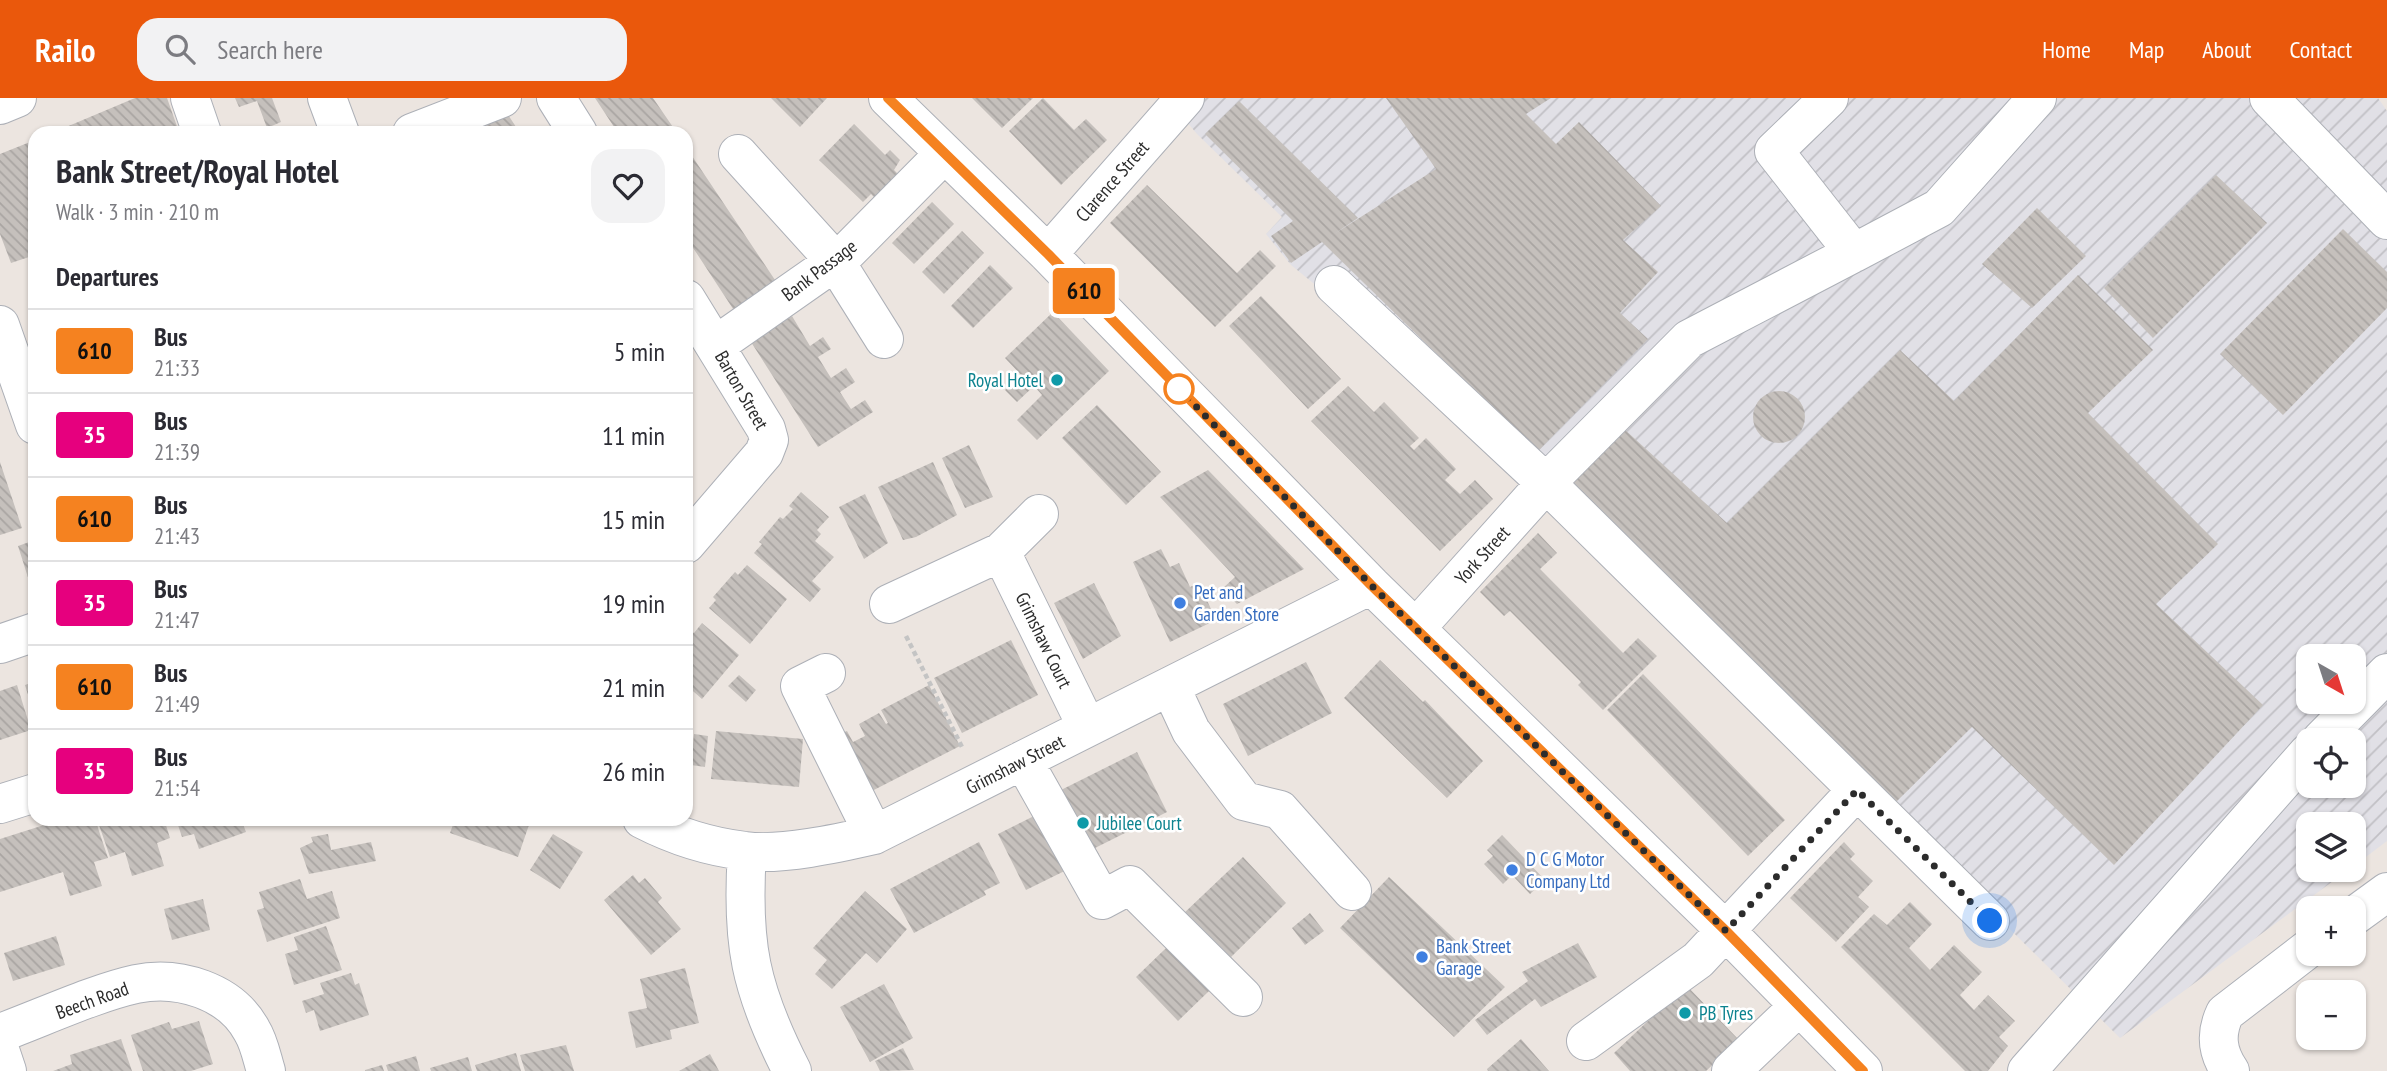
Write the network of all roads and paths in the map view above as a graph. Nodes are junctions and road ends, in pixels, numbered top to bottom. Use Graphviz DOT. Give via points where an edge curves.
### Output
graph roads {
  1 [pos="17,98"];
  2 [pos="190,98"];
  3 [pos="327,98"];
  4 [pos="502,98"];
  5 [pos="556,98"];
  6 [pos="888,98"];
  7 [pos="1829,98"];
  8 [pos="2037,98"];
  9 [pos="2269,98"];
  10 [pos="1181,103"];
  11 [pos="0,105"];
  12 [pos="200,126"];
  13 [pos="337,126"];
  14 [pos="430,126"];
  15 [pos="574,126"];
  16 [pos="738,154"];
  17 [pos="943,155"];
  18 [pos="2387,220"];
  19 [pos="1854,253"];
  20 [pos="1048,254"];
  21 [pos="835,261"];
  22 [pos="1334,285"];
  23 [pos="693,310"];
  24 [pos="0,324"];
  25 [pos="884,339"];
  26 [pos="716,345"];
  27 [pos="28,405"];
  28 [pos="1546,483"];
  29 [pos="1039,513"];
  30 [pos="693,536"];
  31 [pos="1001,552"];
  32 [pos="1371,585"];
  33 [pos="889,604"];
  34 [pos="1417,627"];
  35 [pos="28,634"];
  36 [pos="0,644"];
  37 [pos="2387,673"];
  38 [pos="825,674"];
  39 [pos="1170,686"];
  40 [pos="1087,727"];
  41 [pos="2333,728"];
  42 [pos="1023,760"];
  43 [pos="2296,766"];
  44 [pos="980,782"];
  45 [pos="1857,790"];
  46 [pos="28,795"];
  47 [pos="0,804"];
  48 [pos="656,826"];
  49 [pos="874,835"];
  50 [pos="747,852"];
  51 [pos="1352,891"];
  52 [pos="2387,892"];
  53 [pos="2366,907"];
  54 [pos="1990,921"];
  55 [pos="1726,931"];
  56 [pos="2296,958"];
  57 [pos="1242,997"];
  58 [pos="1798,1007"];
  59 [pos="0,1033"];
  60 [pos="1586,1041"];
  61 [pos="0,1050"];
  62 [pos="7,1071"];
  63 [pos="267,1071"];
  64 [pos="792,1071"];
  65 [pos="1731,1071"];
  66 [pos="1863,1071"];
  67 [pos="2027,1071"];
  68 [pos="2230,1071"];
  1 -- 11 [label="street"];
  2 -- 12 [label="street"];
  3 -- 13 [label="street"];
  4 -- 14 [label="street"];
  5 -- 15 [label="street"];
  6 -- 17 [label="street"];
  7 -- 19 [label="street" via="1774,152"];
  8 -- 19 [label="street, York Street" via="1939,208"];
  9 -- 18 [label="street"];
  10 -- 20 [label="street, Clarence Street"];
  16 -- 21 [label="street"];
  17 -- 20 [label="street"];
  17 -- 21 [label="street, Bank Passage"];
  19 -- 28 [label="street, York Street" via="1689,339"];
  20 -- 32 [label="street"];
  21 -- 25 [label="street"];
  21 -- 26 [label="street, Bank Passage"];
  22 -- 28 [label="street"];
  23 -- 26 [label="street, Barton Street"];
  24 -- 27 [label="street"];
  26 -- 30 [label="street, Barton Street" via="769,440 764,453"];
  28 -- 34 [label="street, York Street"];
  28 -- 45 [label="street"];
  29 -- 31 [label="street"];
  31 -- 33 [label="street"];
  31 -- 40 [label="street, Grimshaw Court"];
  32 -- 34 [label="street"];
  32 -- 39 [label="street, Grimshaw Street"];
  33 -- 44 [label="path"];
  34 -- 55 [label="street"];
  35 -- 36 [label="street"];
  37 -- 41 [label="street"];
  38 -- 49 [label="street" via="800,686"];
  39 -- 40 [label="street, Grimshaw Street"];
  39 -- 51 [label="street" via="1191,731 1244,801 1280,810"];
  40 -- 42 [label="street, Grimshaw Street"];
  42 -- 44 [label="street, Grimshaw Street"];
  42 -- 57 [label="street" via="1102,900 1130,885"];
  43 -- 67 [label="street"];
  44 -- 49 [label="street, Grimshaw Street"];
  45 -- 54 [label="street"];
  45 -- 55 [label="street"];
  46 -- 47 [label="street"];
  48 -- 50 [label="street, Grimshaw Street"];
  49 -- 50 [label="street, Grimshaw Street" via="836,844"];
  50 -- 64 [label="street" via="744,895 752,978 766,1020"];
  52 -- 53 [label="street"];
  55 -- 58 [label="street"];
  55 -- 60 [label="street" via="1698,960"];
  56 -- 68 [label="street" via="2225,1013 2218,1027 2219,1048"];
  58 -- 65 [label="street"];
  58 -- 66 [label="street"];
  59 -- 63 [label="street, Beech Road" via="137,984 173,983 207,989 233,1008 252,1030"];
  61 -- 62 [label="street"];
}
